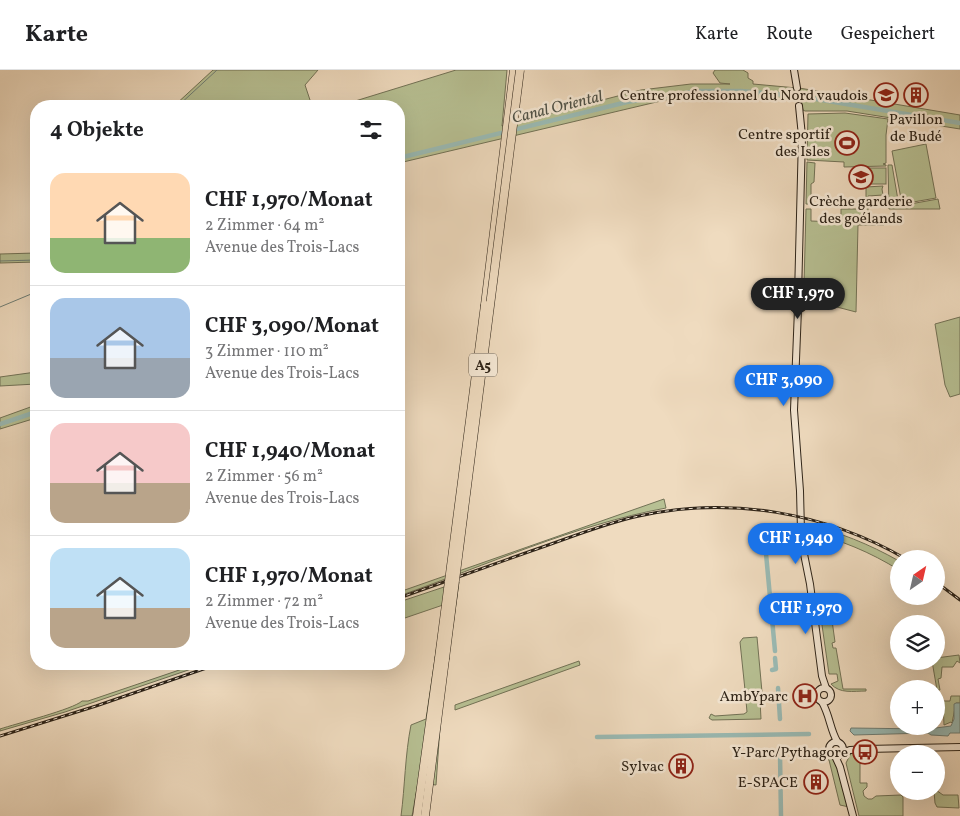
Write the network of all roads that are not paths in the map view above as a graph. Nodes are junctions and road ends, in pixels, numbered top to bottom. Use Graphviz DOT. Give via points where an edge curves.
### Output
graph roads {
  1 [pos="514,70"];
  2 [pos="520,70"];
  3 [pos="794,70"];
  4 [pos="797,88"];
  5 [pos="799,106"];
  6 [pos="823,689"];
  7 [pos="826,702"];
  8 [pos="836,743"];
  9 [pos="960,747"];
  10 [pos="866,749"];
  11 [pos="839,754"];
  12 [pos="425,783"];
  13 [pos="417,816"];
  14 [pos="421,816"];
  15 [pos="426,816"];
  16 [pos="853,816"];
  1 -- 12 [label="highway, A5, bridge" via="426,752"];
  2 -- 12 [label="highway, A5, bridge"];
  3 -- 4 [label="street"];
  5 -- 6 [label="street" via="802,136 798,296 791,302 798,309 794,410 801,537"];
  6 -- 7 [label="street" via="817,697"];
  6 -- 7 [label="street" via="832,693"];
  7 -- 8 [label="street"];
  8 -- 10 [label="street"];
  8 -- 11 [label="street" via="844,749"];
  8 -- 11 [label="street" via="829,752"];
  9 -- 10 [label="street"];
  10 -- 11 [label="street"];
  11 -- 16 [label="street"];
  12 -- 13 [label="highway, A5"];
  12 -- 14 [label="highway"];
  12 -- 15 [label="highway, A5" via="428,794"];
}
